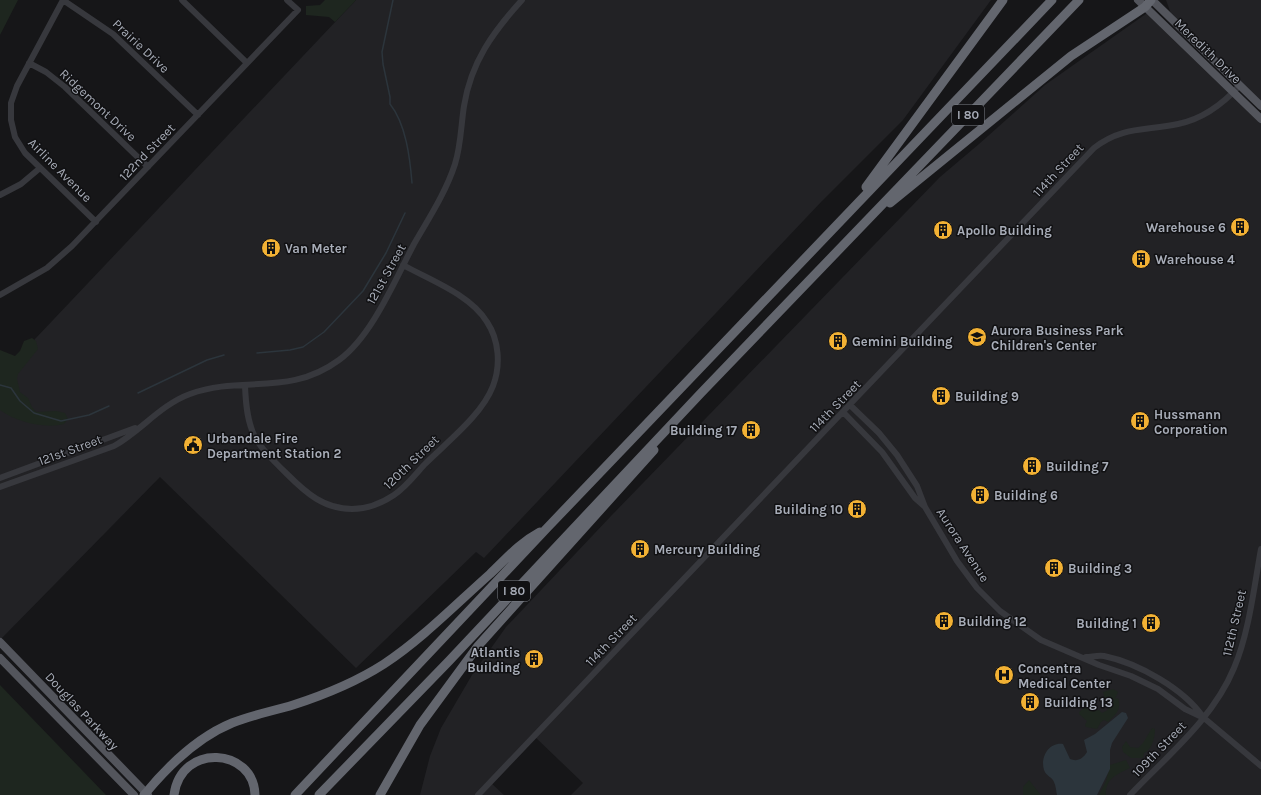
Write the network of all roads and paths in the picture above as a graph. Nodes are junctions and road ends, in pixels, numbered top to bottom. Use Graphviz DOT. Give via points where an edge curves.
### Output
graph roads {
  1 [pos="63,0"];
  2 [pos="182,0"];
  3 [pos="288,0"];
  4 [pos="522,0"];
  5 [pos="1003,0"];
  6 [pos="1052,0"];
  7 [pos="1079,0"];
  8 [pos="1138,0"];
  9 [pos="1149,2"];
  10 [pos="29,63"];
  11 [pos="247,63"];
  12 [pos="1240,85"];
  13 [pos="1234,92"];
  14 [pos="1261,106"];
  15 [pos="198,115"];
  16 [pos="1261,119"];
  17 [pos="148,167"];
  18 [pos="40,168"];
  19 [pos="0,195"];
  20 [pos="843,218"];
  21 [pos="96,222"];
  22 [pos="858,229"];
  23 [pos="403,265"];
  24 [pos="0,295"];
  25 [pos="245,386"];
  26 [pos="701,393"];
  27 [pos="850,405"];
  28 [pos="843,412"];
  29 [pos="142,425"];
  30 [pos="0,478"];
  31 [pos="0,487"];
  32 [pos="924,507"];
  33 [pos="547,528"];
  34 [pos="1261,549"];
  35 [pos="0,642"];
  36 [pos="1083,657"];
  37 [pos="0,658"];
  38 [pos="1204,718"];
  39 [pos="1261,766"];
  40 [pos="322,793"];
  41 [pos="146,794"];
  42 [pos="134,795"];
  43 [pos="174,795"];
  44 [pos="255,795"];
  45 [pos="296,795"];
  46 [pos="380,795"];
  47 [pos="478,795"];
  48 [pos="1130,795"];
  1 -- 10 [label="street, Airline Avenue"];
  1 -- 15 [label="street, Prairie Drive" via="113,34"];
  2 -- 11 [label="street"];
  3 -- 11 [label="street, 122nd Street" via="298,10"];
  4 -- 23 [label="street, 121st Street" via="493,33 476,64 466,93 455,164 443,192"];
  5 -- 20 [label="highway"];
  6 -- 20 [label="highway, I 80"];
  7 -- 22 [label="highway, I 80"];
  8 -- 9 [label="main road, Meredith Drive"];
  9 -- 12 [label="main road, Meredith Drive"];
  9 -- 13 [label="main road, Meredith Drive"];
  9 -- 22 [label="highway" via="1071,56"];
  10 -- 17 [label="street, Ridgemont Drive" via="56,79"];
  10 -- 18 [label="street, Airline Avenue" via="13,95 10,120 20,146"];
  11 -- 15 [label="street, 122nd Street"];
  12 -- 13 [label="street, 114th Street"];
  12 -- 14 [label="main road, Meredith Drive"];
  13 -- 16 [label="main road, Meredith Drive"];
  13 -- 27 [label="street, 114th Street" via="1201,117 1177,124 1130,131 1112,137 1094,148"];
  15 -- 17 [label="street, 122nd Street"];
  17 -- 21 [label="street, 122nd Street"];
  18 -- 19 [label="street" via="20,184"];
  18 -- 21 [label="street, Airline Avenue"];
  20 -- 33 [label="highway, I 80"];
  21 -- 24 [label="street, 122nd Street" via="47,268"];
  22 -- 26 [label="highway, I 80"];
  23 -- 25 [label="street, 121st Street" via="366,332 340,359 303,379"];
  23 -- 25 [label="street, 120th Street" via="475,307 488,322 496,343 498,366 494,385 480,408 396,493 363,508 337,507 316,499 301,488 257,442 247,417"];
  25 -- 29 [label="street, 121st Street" via="212,388 189,394 166,406"];
  26 -- 40 [label="highway, I 80"];
  26 -- 46 [label="highway" via="647,460 478,646 420,725"];
  27 -- 28 [label="street, 114th Street"];
  27 -- 32 [label="street, Aurora Avenue" via="897,455 917,486"];
  28 -- 32 [label="street, Aurora Avenue" via="882,452"];
  28 -- 47 [label="street, 114th Street"];
  29 -- 30 [label="street, 121st Street"];
  29 -- 31 [label="street, 121st Street" via="114,446"];
  32 -- 36 [label="street, Aurora Avenue" via="966,574 1000,611 1041,640"];
  33 -- 41 [label="highway" via="523,541 413,644 382,665 318,696 231,723 182,756"];
  33 -- 45 [label="highway, I 80"];
  34 -- 38 [label="street, 112th Street" via="1240,651 1224,689"];
  35 -- 41 [label="main road, Douglas Parkway"];
  36 -- 38 [label="street, Aurora Avenue" via="1144,681 1185,709"];
  36 -- 38 [label="street, Aurora Avenue" via="1103,656 1145,671 1176,690"];
  37 -- 42 [label="main road, Douglas Parkway"];
  38 -- 39 [label="street, Aurora Avenue"];
  38 -- 48 [label="street, 109th Street"];
  43 -- 44 [label="highway" via="175,784 182,772 193,763 210,757 227,759 240,766 249,777"];
}
